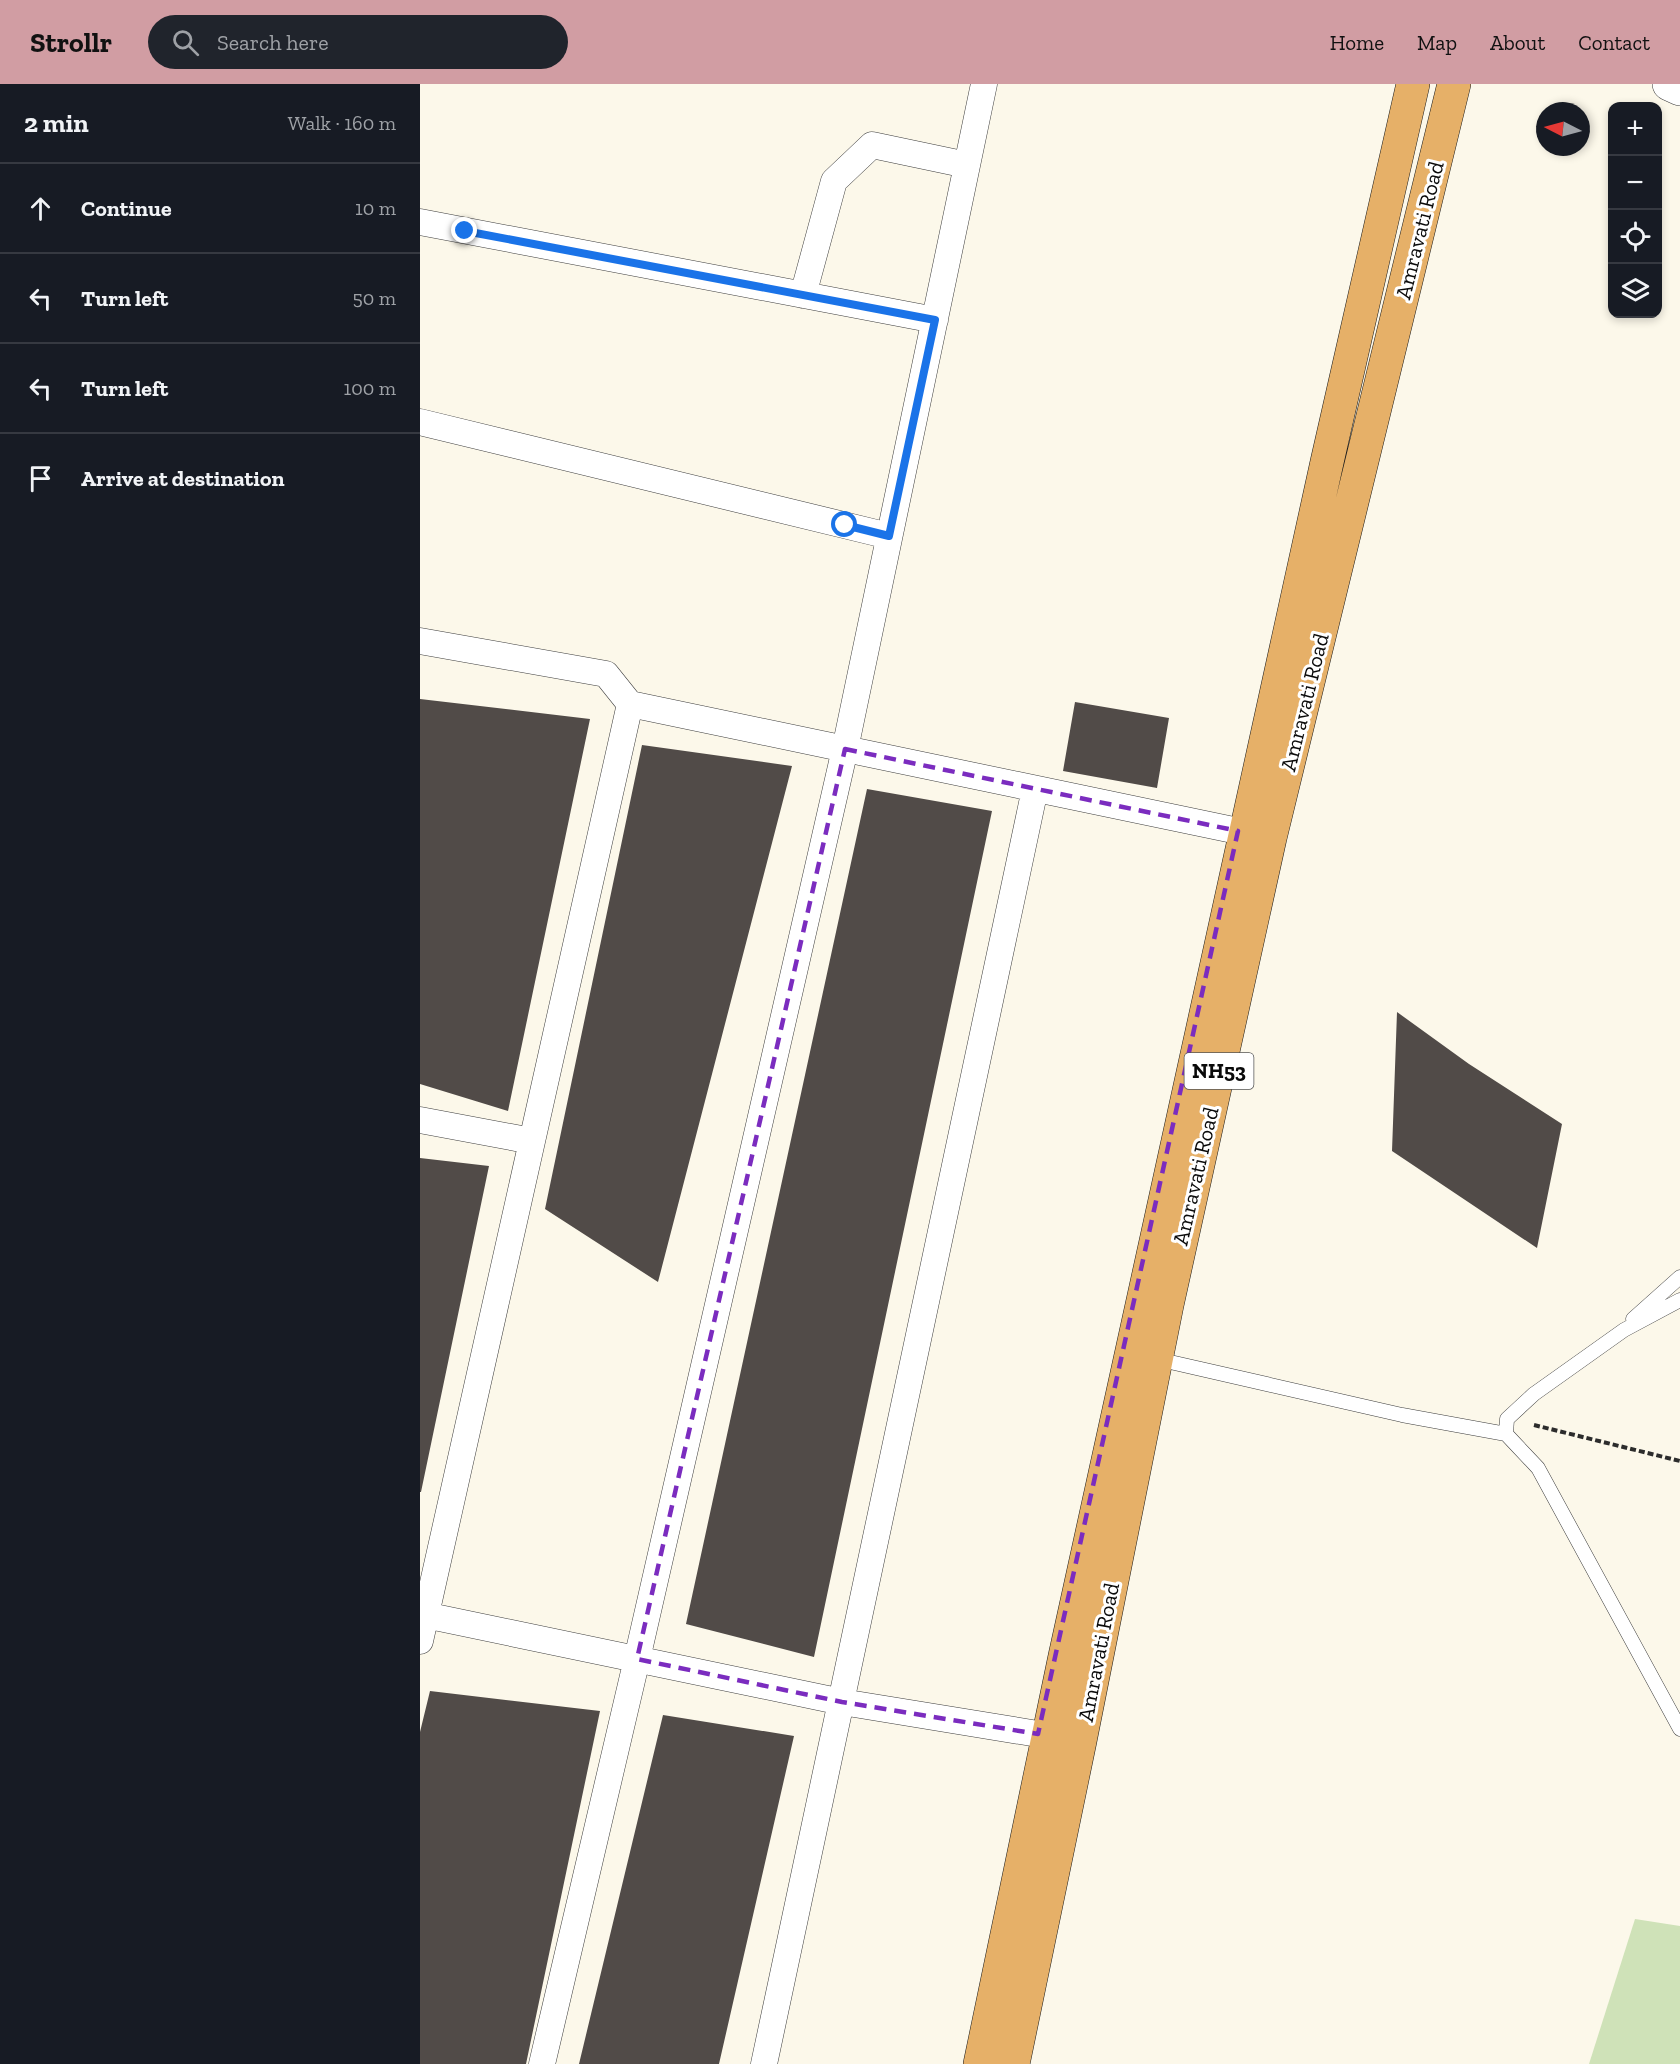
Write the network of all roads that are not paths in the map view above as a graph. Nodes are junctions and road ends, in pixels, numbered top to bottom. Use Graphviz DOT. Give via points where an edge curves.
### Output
graph roads {
  1 [pos="984,84"];
  2 [pos="1395,84"];
  3 [pos="1413,84"];
  4 [pos="1438,84"];
  5 [pos="1454,84"];
  6 [pos="1669,84"];
  7 [pos="1680,89"];
  8 [pos="967,165"];
  9 [pos="420,222"];
  10 [pos="803,295"];
  11 [pos="935,320"];
  12 [pos="420,422"];
  13 [pos="889,536"];
  14 [pos="420,641"];
  15 [pos="630,704"];
  16 [pos="846,749"];
  17 [pos="1035,789"];
  18 [pos="1238,831"];
  19 [pos="420,1120"];
  20 [pos="532,1141"];
  21 [pos="1680,1277"];
  22 [pos="1680,1300"];
  23 [pos="1614,1336"];
  24 [pos="1157,1359"];
  25 [pos="1506,1434"];
  26 [pos="423,1615"];
  27 [pos="420,1641"];
  28 [pos="637,1659"];
  29 [pos="842,1702"];
  30 [pos="1680,1729"];
  31 [pos="1038,1734"];
  32 [pos="542,2064"];
  33 [pos="764,2064"];
  34 [pos="964,2064"];
  35 [pos="980,2064"];
  36 [pos="1000,2064"];
  37 [pos="1013,2064"];
  1 -- 8 [label="street"];
  2 -- 18 [label="highway, Amravati Road / NH53"];
  3 -- 35 [label="highway" via="1068,1644"];
  4 -- 36 [label="highway" via="1186,1174"];
  5 -- 24 [label="highway, Amravati Road / NH53" via="1270,838"];
  6 -- 7 [label="street"];
  8 -- 10 [label="street" via="872,145 834,181"];
  8 -- 11 [label="street"];
  9 -- 10 [label="street"];
  10 -- 11 [label="street"];
  11 -- 13 [label="street"];
  12 -- 13 [label="street"];
  13 -- 16 [label="street"];
  14 -- 15 [label="street" via="606,674"];
  15 -- 16 [label="street"];
  15 -- 20 [label="street"];
  16 -- 17 [label="street"];
  16 -- 28 [label="street"];
  17 -- 18 [label="street"];
  17 -- 29 [label="street"];
  18 -- 31 [label="highway, Amravati Road / NH53"];
  19 -- 20 [label="street"];
  20 -- 26 [label="street"];
  21 -- 23 [label="lane"];
  22 -- 23 [label="lane"];
  23 -- 25 [label="lane" via="1534,1394 1507,1419"];
  24 -- 25 [label="lane" via="1402,1415"];
  24 -- 37 [label="highway, Amravati Road / NH53"];
  25 -- 30 [label="lane" via="1538,1468"];
  26 -- 27 [label="street"];
  26 -- 28 [label="street"];
  28 -- 29 [label="street"];
  28 -- 32 [label="street"];
  29 -- 31 [label="street"];
  29 -- 33 [label="street"];
  31 -- 34 [label="highway, Amravati Road / NH53"];
}
